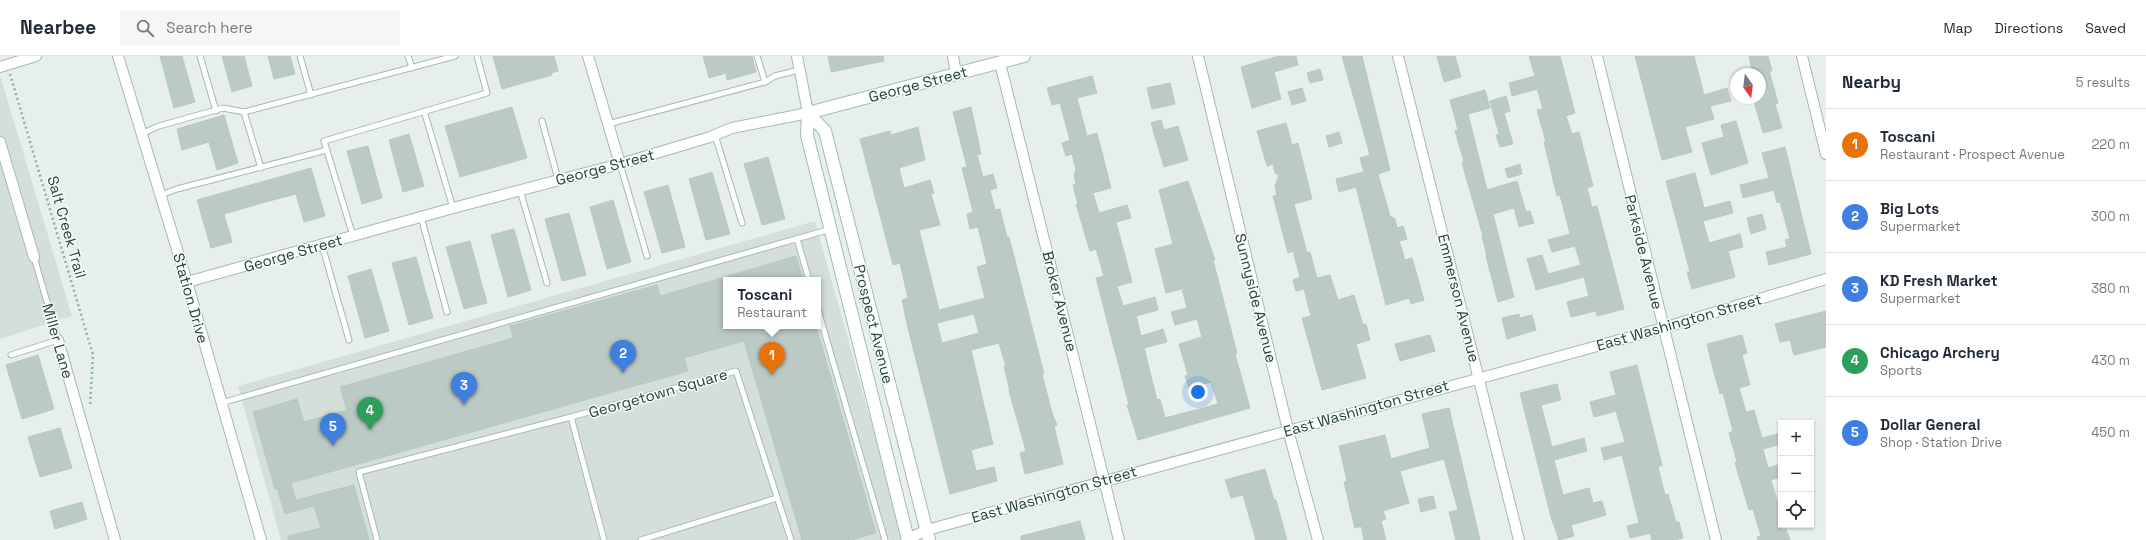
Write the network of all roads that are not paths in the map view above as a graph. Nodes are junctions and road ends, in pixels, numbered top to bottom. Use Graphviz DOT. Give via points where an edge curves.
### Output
graph roads {
  1 [pos="118,56"];
  2 [pos="200,56"];
  3 [pos="300,56"];
  4 [pos="408,56"];
  5 [pos="455,56"];
  6 [pos="477,56"];
  7 [pos="588,56"];
  8 [pos="757,56"];
  9 [pos="797,56"];
  10 [pos="953,56"];
  11 [pos="1024,56"];
  12 [pos="1198,56"];
  13 [pos="1398,56"];
  14 [pos="1597,56"];
  15 [pos="1802,56"];
  16 [pos="32,57"];
  17 [pos="1000,63"];
  18 [pos="4,66"];
  19 [pos="412,68"];
  20 [pos="799,70"];
  21 [pos="956,74"];
  22 [pos="765,82"];
  23 [pos="311,95"];
  24 [pos="216,111"];
  25 [pos="244,112"];
  26 [pos="424,112"];
  27 [pos="808,113"];
  28 [pos="542,121"];
  29 [pos="608,124"];
  30 [pos="141,134"];
  31 [pos="715,135"];
  32 [pos="0,142"];
  33 [pos="327,150"];
  34 [pos="1826,154"];
  35 [pos="620,164"];
  36 [pos="261,168"];
  37 [pos="558,179"];
  38 [pos="520,190"];
  39 [pos="160,196"];
  40 [pos="453,208"];
  41 [pos="421,217"];
  42 [pos="742,223"];
  43 [pos="831,229"];
  44 [pos="353,236"];
  45 [pos="797,239"];
  46 [pos="322,245"];
  47 [pos="646,256"];
  48 [pos="34,257"];
  49 [pos="808,277"];
  50 [pos="1826,279"];
  51 [pos="187,282"];
  52 [pos="547,283"];
  53 [pos="447,312"];
  54 [pos="821,320"];
  55 [pos="1663,328"];
  56 [pos="58,340"];
  57 [pos="349,340"];
  58 [pos="11,355"];
  59 [pos="1479,377"];
  60 [pos="221,403"];
  61 [pos="572,417"];
  62 [pos="1288,430"];
  63 [pos="1105,480"];
  64 [pos="778,498"];
  65 [pos="928,535"];
  66 [pos="115,540"];
  67 [pos="261,540"];
  68 [pos="377,540"];
  69 [pos="604,540"];
  70 [pos="641,540"];
  71 [pos="791,540"];
  72 [pos="885,540"];
  73 [pos="907,540"];
  74 [pos="1120,540"];
  75 [pos="1318,540"];
  76 [pos="1519,540"];
  77 [pos="1716,540"];
  1 -- 30 [label="street, Station Drive"];
  2 -- 24 [label="lane"];
  3 -- 23 [label="lane"];
  4 -- 19 [label="lane"];
  5 -- 19 [label="lane"];
  6 -- 26 [label="lane" via="487,93"];
  7 -- 29 [label="street"];
  8 -- 22 [label="lane"];
  9 -- 20 [label="street, Prospect Avenue"];
  10 -- 21 [label="street"];
  11 -- 17 [label="street, George Street"];
  12 -- 62 [label="street, Sunnyside Avenue"];
  13 -- 59 [label="street, Emmerson Avenue"];
  14 -- 55 [label="street, Parkside Avenue"];
  15 -- 34 [label="street"];
  16 -- 18 [label="street"];
  17 -- 21 [label="street, George Street"];
  17 -- 63 [label="street, Broker Avenue"];
  19 -- 23 [label="lane"];
  20 -- 22 [label="lane" via="775,76"];
  20 -- 27 [label="street, Prospect Avenue"];
  21 -- 27 [label="street, George Street"];
  22 -- 29 [label="lane"];
  23 -- 25 [label="lane"];
  24 -- 25 [label="lane" via="223,108"];
  24 -- 30 [label="lane" via="159,126"];
  25 -- 36 [label="lane"];
  26 -- 33 [label="lane" via="324,142"];
  26 -- 40 [label="lane"];
  27 -- 31 [label="street, George Street" via="754,122"];
  27 -- 43 [label="street, Prospect Avenue" via="807,135"];
  27 -- 65 [label="street, Prospect Avenue" via="825,130"];
  28 -- 37 [label="lane"];
  29 -- 35 [label="street"];
  30 -- 39 [label="street, Station Drive"];
  31 -- 35 [label="street, George Street"];
  31 -- 42 [label="lane"];
  32 -- 48 [label="street, Miller Lane"];
  33 -- 36 [label="lane"];
  33 -- 44 [label="lane"];
  35 -- 37 [label="street, George Street"];
  35 -- 47 [label="lane"];
  36 -- 39 [label="lane" via="177,189"];
  37 -- 38 [label="street, George Street"];
  38 -- 40 [label="street, George Street"];
  38 -- 52 [label="lane"];
  39 -- 51 [label="street, Station Drive"];
  40 -- 41 [label="street, George Street"];
  41 -- 44 [label="street, George Street"];
  41 -- 53 [label="lane"];
  43 -- 45 [label="lane"];
  43 -- 73 [label="street, Prospect Avenue"];
  44 -- 46 [label="street, George Street"];
  45 -- 49 [label="lane"];
  45 -- 60 [label="lane"];
  46 -- 51 [label="street, George Street"];
  46 -- 57 [label="lane"];
  48 -- 56 [label="lane, Miller Lane"];
  50 -- 55 [label="street, East Washington Street"];
  51 -- 60 [label="street, Station Drive"];
  54 -- 72 [label="lane"];
  55 -- 59 [label="street, East Washington Street"];
  55 -- 77 [label="street, Parkside Avenue"];
  56 -- 58 [label="lane"];
  56 -- 66 [label="street, Miller Lane"];
  59 -- 62 [label="street, East Washington Street"];
  59 -- 76 [label="street, Emmerson Avenue"];
  60 -- 67 [label="street, Station Drive"];
  61 -- 64 [label="lane, Georgetown Square" via="736,371"];
  61 -- 68 [label="lane, Georgetown Square" via="359,472"];
  61 -- 69 [label="lane, Georgetown Square"];
  62 -- 63 [label="street, East Washington Street"];
  62 -- 75 [label="street, Sunnyside Avenue"];
  63 -- 65 [label="street, East Washington Street"];
  63 -- 74 [label="street, Broker Avenue"];
  64 -- 70 [label="lane"];
  64 -- 71 [label="lane, Georgetown Square"];
  65 -- 73 [label="street, East Washington Street"];
}
